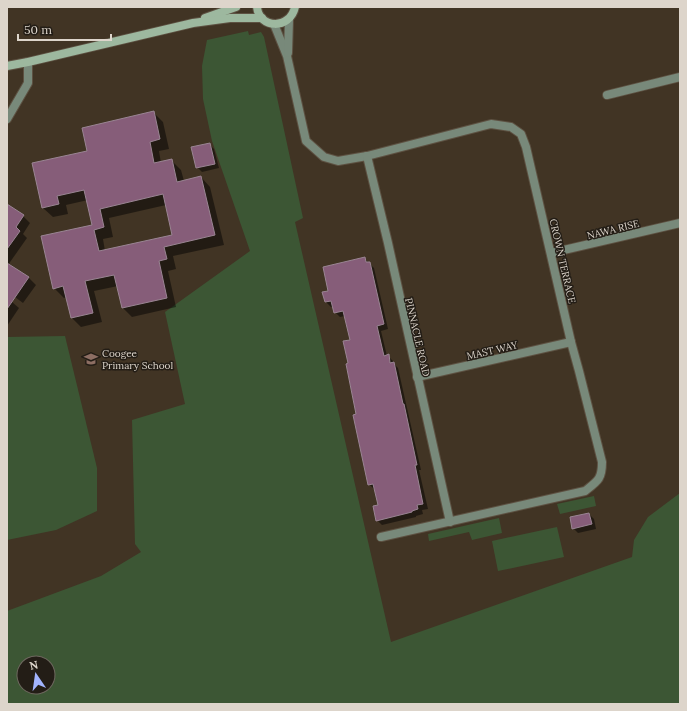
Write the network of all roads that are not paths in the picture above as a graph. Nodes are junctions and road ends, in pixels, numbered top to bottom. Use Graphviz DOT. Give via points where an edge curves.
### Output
graph roads {
  1 [pos="236,7"];
  2 [pos="257,7"];
  3 [pos="302,7"];
  4 [pos="295,9"];
  5 [pos="262,18"];
  6 [pos="289,20"];
  7 [pos="193,23"];
  8 [pos="274,24"];
  9 [pos="288,56"];
  10 [pos="28,62"];
  11 [pos="7,66"];
  12 [pos="680,77"];
  13 [pos="607,95"];
  14 [pos="7,119"];
  15 [pos="366,156"];
  16 [pos="680,223"];
  17 [pos="551,253"];
  18 [pos="571,342"];
  19 [pos="417,377"];
  20 [pos="450,522"];
  21 [pos="381,537"];
  1 -- 7 [label="main road"];
  2 -- 5 [label="main road"];
  3 -- 4 [label="main road"];
  4 -- 6 [label="main road"];
  5 -- 7 [label="main road" via="230,18"];
  5 -- 8 [label="main road"];
  6 -- 8 [label="main road"];
  6 -- 9 [label="street, CROWN TERRACE"];
  7 -- 10 [label="main road"];
  8 -- 9 [label="street, CROWN TERRACE"];
  9 -- 15 [label="street, CROWN TERRACE" via="306,141 324,156 338,161"];
  10 -- 11 [label="main road"];
  10 -- 14 [label="street" via="28,82"];
  12 -- 13 [label="street"];
  15 -- 17 [label="street, CROWN TERRACE" via="491,124 511,127 521,134 526,147"];
  15 -- 19 [label="street, PINNACLE ROAD"];
  16 -- 17 [label="street, NAWA RISE"];
  17 -- 18 [label="street, CROWN TERRACE"];
  18 -- 19 [label="street, MAST WAY"];
  18 -- 20 [label="street, CROWN TERRACE" via="602,462 602,472 596,483 585,491"];
  19 -- 20 [label="street, PINNACLE ROAD"];
  20 -- 21 [label="street, CROWN TERRACE"];
}
